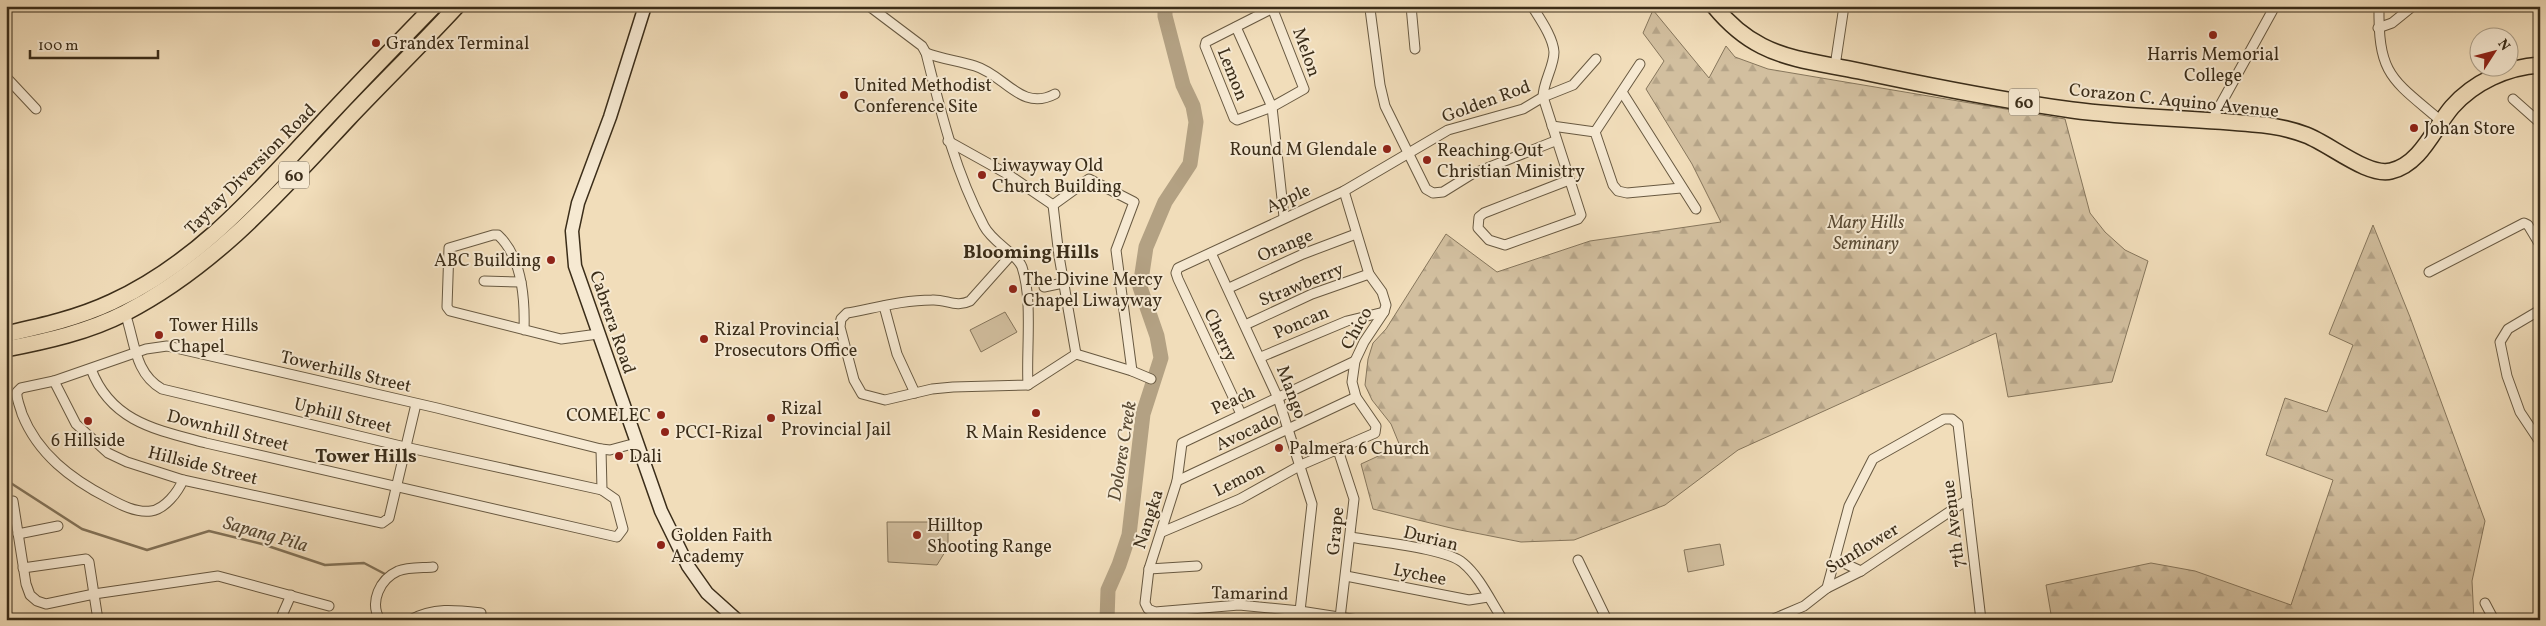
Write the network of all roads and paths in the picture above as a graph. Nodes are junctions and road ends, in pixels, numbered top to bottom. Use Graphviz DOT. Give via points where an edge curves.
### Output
graph roads {
  1 [pos="434,6"];
  2 [pos="457,6"];
  3 [pos="869,6"];
  4 [pos="1373,6"];
  5 [pos="1411,6"];
  6 [pos="1532,6"];
  7 [pos="1714,6"];
  8 [pos="1844,6"];
  9 [pos="2275,6"];
  10 [pos="2379,6"];
  11 [pos="2413,6"];
  12 [pos="1275,8"];
  13 [pos="643,9"];
  14 [pos="1236,27"];
  15 [pos="2378,28"];
  16 [pos="1415,49"];
  17 [pos="926,53"];
  18 [pos="1596,59"];
  19 [pos="1640,64"];
  20 [pos="2540,65"];
  21 [pos="1835,66"];
  22 [pos="6,77"];
  23 [pos="359,84"];
  24 [pos="1622,92"];
  25 [pos="1055,94"];
  26 [pos="371,95"];
  27 [pos="1543,97"];
  28 [pos="2513,99"];
  29 [pos="1272,107"];
  30 [pos="36,109"];
  31 [pos="1234,118"];
  32 [pos="2212,120"];
  33 [pos="2442,121"];
  34 [pos="2540,123"];
  35 [pos="1552,126"];
  36 [pos="1595,132"];
  37 [pos="948,141"];
  38 [pos="1555,141"];
  39 [pos="1408,153"];
  40 [pos="1569,180"];
  41 [pos="1681,188"];
  42 [pos="1344,191"];
  43 [pos="1053,205"];
  44 [pos="1696,209"];
  45 [pos="1284,217"];
  46 [pos="1356,234"];
  47 [pos="2540,245"];
  48 [pos="1211,253"];
  49 [pos="1011,255"];
  50 [pos="1178,268"];
  51 [pos="2430,272"];
  52 [pos="1369,274"];
  53 [pos="484,281"];
  54 [pos="521,282"];
  55 [pos="1063,283"];
  56 [pos="1044,287"];
  57 [pos="1229,288"];
  58 [pos="120,298"];
  59 [pos="884,306"];
  60 [pos="2540,310"];
  61 [pos="1384,312"];
  62 [pos="125,313"];
  63 [pos="1245,325"];
  64 [pos="524,330"];
  65 [pos="6,334"];
  66 [pos="598,334"];
  67 [pos="6,349"];
  68 [pos="137,353"];
  69 [pos="1076,354"];
  70 [pos="1260,357"];
  71 [pos="1355,362"];
  72 [pos="91,369"];
  73 [pos="1132,371"];
  74 [pos="1152,379"];
  75 [pos="54,380"];
  76 [pos="1028,385"];
  77 [pos="915,393"];
  78 [pos="1356,397"];
  79 [pos="1278,398"];
  80 [pos="416,404"];
  81 [pos="1241,414"];
  82 [pos="1289,430"];
  83 [pos="2540,442"];
  84 [pos="636,443"];
  85 [pos="1181,445"];
  86 [pos="405,446"];
  87 [pos="602,449"];
  88 [pos="1338,450"];
  89 [pos="1301,465"];
  90 [pos="183,480"];
  91 [pos="1177,481"];
  92 [pos="398,486"];
  93 [pos="602,490"];
  94 [pos="1967,500"];
  95 [pos="13,501"];
  96 [pos="58,526"];
  97 [pos="1162,532"];
  98 [pos="18,534"];
  99 [pos="1351,537"];
  100 [pos="1835,559"];
  101 [pos="1578,560"];
  102 [pos="1197,566"];
  103 [pos="433,567"];
  104 [pos="23,568"];
  105 [pos="1149,569"];
  106 [pos="1860,571"];
  107 [pos="1346,576"];
  108 [pos="1827,588"];
  109 [pos="94,594"];
  110 [pos="291,595"];
  111 [pos="1488,597"];
  112 [pos="1145,603"];
  113 [pos="2485,603"];
  114 [pos="329,606"];
  115 [pos="1300,610"];
  116 [pos="482,613"];
  117 [pos="427,616"];
  118 [pos="1340,618"];
  119 [pos="98,620"];
  120 [pos="280,620"];
  121 [pos="380,620"];
  122 [pos="410,620"];
  123 [pos="737,620"];
  124 [pos="1358,620"];
  125 [pos="1503,620"];
  126 [pos="1607,620"];
  127 [pos="1771,620"];
  128 [pos="1981,620"];
  129 [pos="2494,620"];
  1 -- 23 [label="main road, Taytay Diversion Road / 60"];
  2 -- 26 [label="main road, Taytay Diversion Road / 60"];
  3 -- 17 [label="street" via="916,41"];
  4 -- 39 [label="street" via="1370,9 1380,85 1385,106"];
  5 -- 16 [label="street"];
  6 -- 27 [label="street" via="1554,52 1543,86"];
  7 -- 21 [label="main road, Corazon C. Aquino Avenue / 60" via="1743,35 1763,47"];
  8 -- 21 [label="street"];
  9 -- 32 [label="street"];
  10 -- 15 [label="street"];
  11 -- 15 [label="street" via="2392,23"];
  12 -- 14 [label="street"];
  12 -- 29 [label="street, Melon" via="1304,89"];
  13 -- 66 [label="main road, Cabrera Road" via="610,117 578,203 572,230 576,266"];
  14 -- 29 [label="street"];
  14 -- 31 [label="street, Lemon" via="1206,42 1206,51"];
  15 -- 33 [label="street" via="2382,57 2393,79"];
  17 -- 25 [label="street" via="976,66 993,74 1022,97 1044,99"];
  17 -- 37 [label="street"];
  18 -- 27 [label="street, Golden Rod" via="1573,86"];
  19 -- 24 [label="street"];
  20 -- 33 [label="main road, Corazon C. Aquino Avenue / 60" via="2507,71 2476,87 2462,96"];
  21 -- 32 [label="main road, Corazon C. Aquino Avenue / 60" via="1957,92 2074,110"];
  22 -- 30 [label="street"];
  23 -- 26 [label="main road"];
  23 -- 58 [label="main road, Taytay Diversion Road / 60" via="234,218 189,256"];
  24 -- 36 [label="street"];
  24 -- 41 [label="street"];
  26 -- 62 [label="main road, Taytay Diversion Road / 60" via="218,252 164,292"];
  27 -- 35 [label="street"];
  27 -- 39 [label="street, Golden Rod" via="1523,109 1448,130"];
  28 -- 34 [label="street"];
  29 -- 31 [label="street, Melon" via="1242,120"];
  29 -- 45 [label="street"];
  32 -- 33 [label="main road, Corazon C. Aquino Avenue / 60" via="2260,124 2305,135 2376,172 2392,171 2410,161"];
  35 -- 36 [label="street"];
  35 -- 38 [label="street"];
  36 -- 41 [label="street" via="1612,185 1618,191"];
  37 -- 43 [label="street" via="1009,175"];
  37 -- 49 [label="street" via="963,184 987,232"];
  38 -- 39 [label="street" via="1472,174 1443,192 1434,193 1426,189"];
  38 -- 40 [label="street"];
  39 -- 42 [label="street, Apple"];
  40 -- 40 [label="street" via="1582,211 1578,219 1504,245 1489,240 1478,228 1479,216 1484,213"];
  41 -- 44 [label="street"];
  42 -- 45 [label="street, Apple"];
  42 -- 46 [label="street, Chico"];
  43 -- 55 [label="street"];
  43 -- 73 [label="street" via="1084,180 1092,180 1132,200 1135,205 1116,250"];
  45 -- 48 [label="street, Apple"];
  46 -- 52 [label="street, Chico"];
  46 -- 57 [label="street, Orange"];
  47 -- 51 [label="street" via="2524,223"];
  48 -- 50 [label="street, Apple"];
  48 -- 57 [label="street, Mango"];
  49 -- 59 [label="street" via="964,304 916,300"];
  49 -- 76 [label="street" via="1021,265 1024,275"];
  50 -- 81 [label="street, Cherry" via="1178,279"];
  52 -- 61 [label="street, Chico" via="1382,292 1386,305"];
  52 -- 63 [label="street, Strawberry" via="1312,294"];
  53 -- 54 [label="street"];
  54 -- 64 [label="street" via="525,304"];
  54 -- 64 [label="street" via="513,258 498,236 449,248 450,312"];
  55 -- 56 [label="street"];
  55 -- 69 [label="street"];
  57 -- 63 [label="street, Mango"];
  58 -- 62 [label="main road"];
  58 -- 65 [label="main road, Taytay Diversion Road / 60" via="71,318"];
  59 -- 77 [label="street" via="897,354"];
  59 -- 77 [label="street" via="846,313 841,319 840,327 854,380 862,394 871,398 885,400"];
  60 -- 83 [label="street" via="2508,329 2500,342 2507,376 2520,412"];
  61 -- 70 [label="street, Poncan" via="1347,321"];
  61 -- 71 [label="street, Chico"];
  62 -- 67 [label="main road, Taytay Diversion Road / 60" via="80,331"];
  62 -- 68 [label="street, Uphill Street"];
  63 -- 70 [label="street, Mango"];
  64 -- 66 [label="street" via="565,339"];
  66 -- 84 [label="main road, Cabrera Road"];
  68 -- 72 [label="street, Towerhills Street"];
  68 -- 80 [label="street, Towerhills Street" via="154,347 173,347"];
  68 -- 86 [label="street, Uphill Street" via="142,372 162,389"];
  69 -- 73 [label="street"];
  69 -- 76 [label="street"];
  70 -- 79 [label="street, Mango"];
  71 -- 78 [label="street, Chico" via="1352,382"];
  71 -- 79 [label="street, Peach"];
  72 -- 75 [label="street, Towerhills Street"];
  72 -- 92 [label="street, Downhill Street" via="102,392 114,406 150,426 206,443"];
  73 -- 74 [label="street"];
  75 -- 90 [label="street, Hillside Street" via="76,424 108,453"];
  75 -- 90 [label="street, Towerhills Street" via="22,388 18,392 18,402 44,450 61,469 102,495 141,512 163,506"];
  76 -- 77 [label="street" via="953,387"];
  78 -- 82 [label="street, Avocado"];
  78 -- 88 [label="street, Lemon" via="1375,423 1375,433"];
  79 -- 81 [label="street, Peach"];
  79 -- 82 [label="street, Mango"];
  80 -- 86 [label="street"];
  80 -- 87 [label="street, Towerhills Street"];
  81 -- 85 [label="street, Peach"];
  82 -- 89 [label="street, Mango"];
  82 -- 91 [label="street, Avocado"];
  84 -- 87 [label="street, Towerhills Street"];
  84 -- 123 [label="main road, Cabrera Road" via="661,511 688,566 707,593"];
  85 -- 91 [label="street, Nangka"];
  86 -- 92 [label="street"];
  86 -- 93 [label="street, Uphill Street"];
  87 -- 93 [label="street"];
  88 -- 89 [label="street, Lemon"];
  88 -- 99 [label="street, Grape" via="1354,499"];
  89 -- 97 [label="street, Lemon" via="1240,499"];
  89 -- 115 [label="street, Mango" via="1312,504"];
  90 -- 92 [label="street, Hillside Street" via="382,523 389,518"];
  91 -- 97 [label="street, Nangka"];
  92 -- 93 [label="street, Downhill Street" via="617,537 623,529 617,504 610,494"];
  94 -- 100 [label="street, 7th Avenue" via="1958,424 1952,419 1944,419 1873,459 1849,506"];
  94 -- 106 [label="street, Sunflower"];
  94 -- 128 [label="street, 7th Avenue"];
  95 -- 98 [label="street"];
  96 -- 98 [label="street"];
  97 -- 105 [label="street, Nangka"];
  98 -- 104 [label="street"];
  99 -- 107 [label="street, Grape"];
  99 -- 111 [label="street, Durian" via="1456,558 1469,569"];
  100 -- 106 [label="street"];
  100 -- 108 [label="street"];
  101 -- 126 [label="street"];
  102 -- 105 [label="street"];
  103 -- 121 [label="street" via="399,570 388,577 377,592 375,605"];
  104 -- 109 [label="street" via="30,595 37,601 46,604"];
  104 -- 109 [label="street" via="86,559"];
  105 -- 112 [label="street, Nangka"];
  106 -- 108 [label="street, Sunflower"];
  107 -- 111 [label="street, Lychee" via="1469,600"];
  107 -- 118 [label="street, Grape"];
  108 -- 127 [label="street, Sunflower" via="1804,606"];
  109 -- 110 [label="street" via="218,576"];
  109 -- 119 [label="street"];
  110 -- 114 [label="street"];
  110 -- 120 [label="street"];
  111 -- 125 [label="street, Durian"];
  112 -- 115 [label="street, Tamarind" via="1155,612 1240,605"];
  113 -- 129 [label="street"];
  115 -- 118 [label="street, Tamarind"];
  116 -- 117 [label="street" via="452,610"];
  117 -- 122 [label="street"];
  118 -- 124 [label="street, Tamarind"];
}
